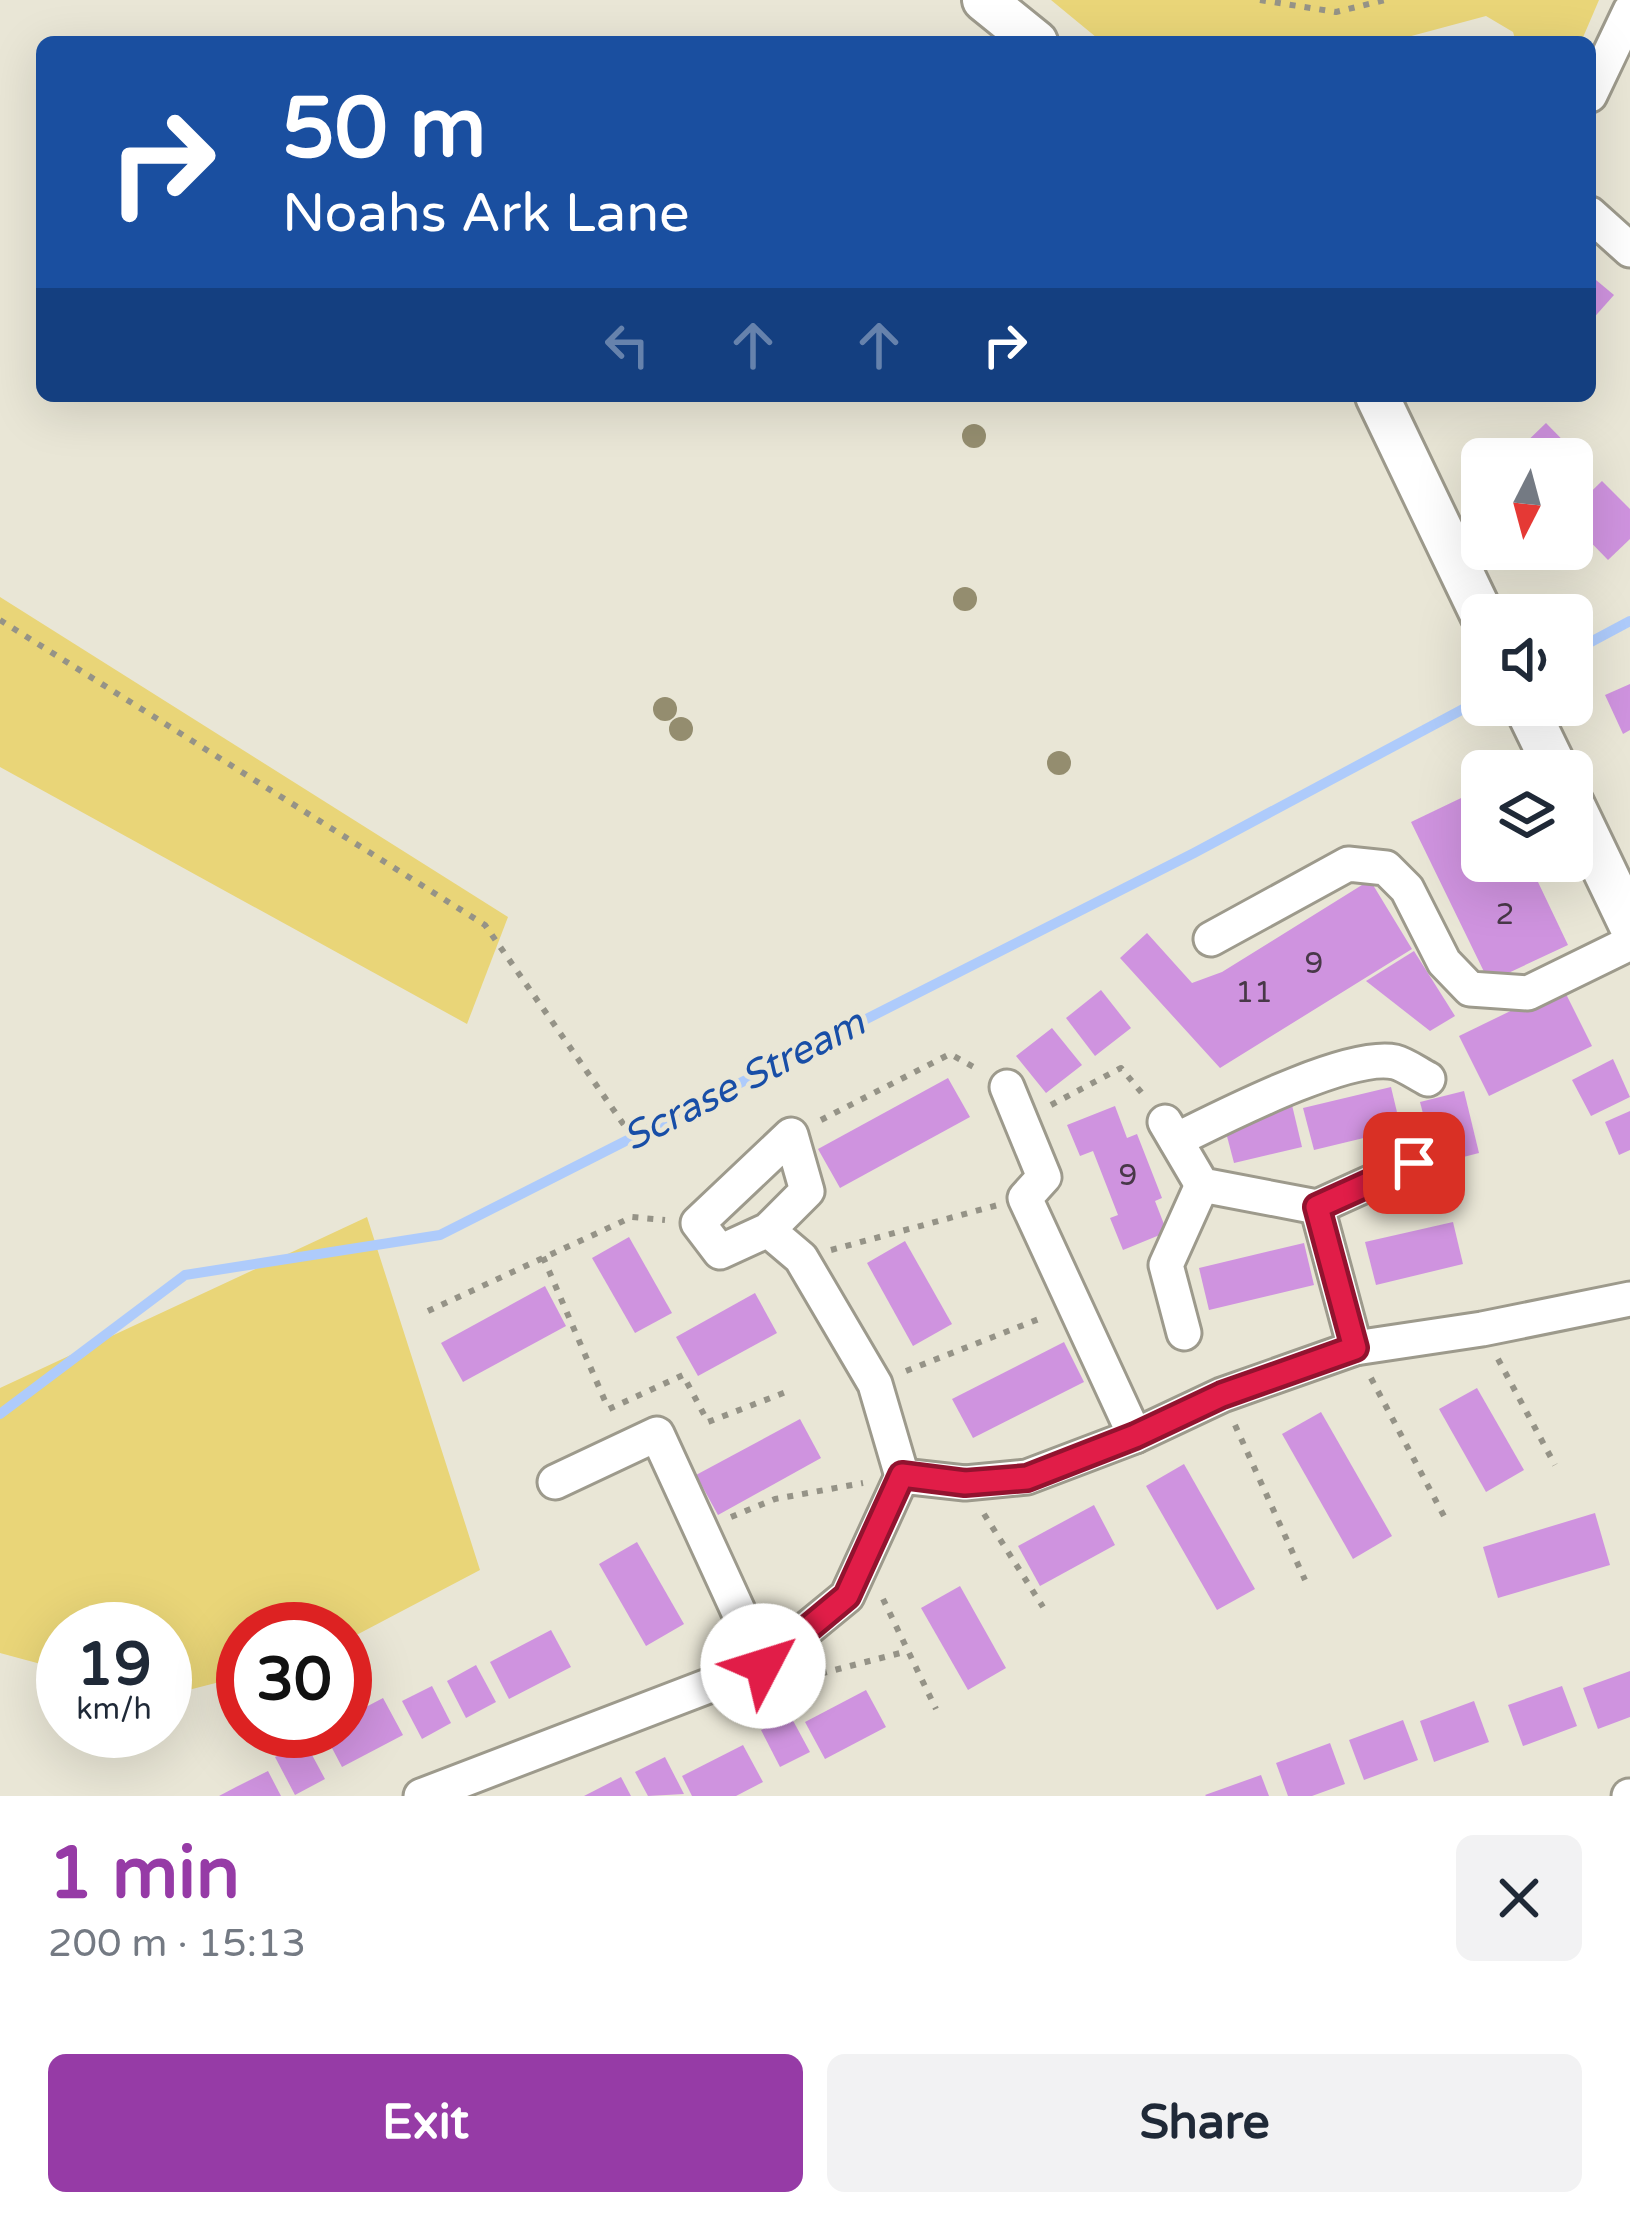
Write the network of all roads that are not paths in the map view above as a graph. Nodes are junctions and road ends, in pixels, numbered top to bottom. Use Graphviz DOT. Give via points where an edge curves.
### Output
graph roads {
  1 [pos="984,0"];
  2 [pos="1630,11"];
  3 [pos="1029,36"];
  4 [pos="1596,82"];
  5 [pos="1596,219"];
  6 [pos="1630,250"];
  7 [pos="1383,402"];
  8 [pos="1472,594"];
  9 [pos="1593,847"];
  10 [pos="1630,924"];
  11 [pos="1211,939"];
  12 [pos="1630,943"];
  13 [pos="1428,1079"];
  14 [pos="1007,1087"];
  15 [pos="1414,1163"];
  16 [pos="1202,1185"];
  17 [pos="1317,1207"];
  18 [pos="768,1230"];
  19 [pos="1630,1299"];
  20 [pos="1184,1333"];
  21 [pos="1355,1348"];
  22 [pos="1135,1436"];
  23 [pos="902,1475"];
  24 [pos="555,1482"];
  25 [pos="763,1666"];
  26 [pos="421,1796"];
  1 -- 3 [label="main road"];
  2 -- 4 [label="street"];
  5 -- 6 [label="street"];
  7 -- 8 [label="main road"];
  9 -- 10 [label="main road"];
  11 -- 12 [label="street" via="1348,864 1386,868 1407,889 1444,962 1470,989 1528,993"];
  13 -- 16 [label="street" via="1398,1062 1377,1061 1170,1131"];
  14 -- 22 [label="street" via="1043,1178 1024,1198"];
  15 -- 17 [label="street"];
  16 -- 17 [label="street"];
  16 -- 20 [label="street" via="1166,1265"];
  17 -- 21 [label="street"];
  18 -- 18 [label="street" via="720,1252 698,1223 790,1135 807,1191"];
  18 -- 23 [label="street" via="801,1258 874,1384"];
  19 -- 21 [label="street"];
  21 -- 22 [label="street"];
  22 -- 23 [label="street" via="1027,1478 965,1483"];
  23 -- 25 [label="street" via="847,1596"];
  24 -- 25 [label="street" via="657,1434"];
  25 -- 26 [label="street"];
}
